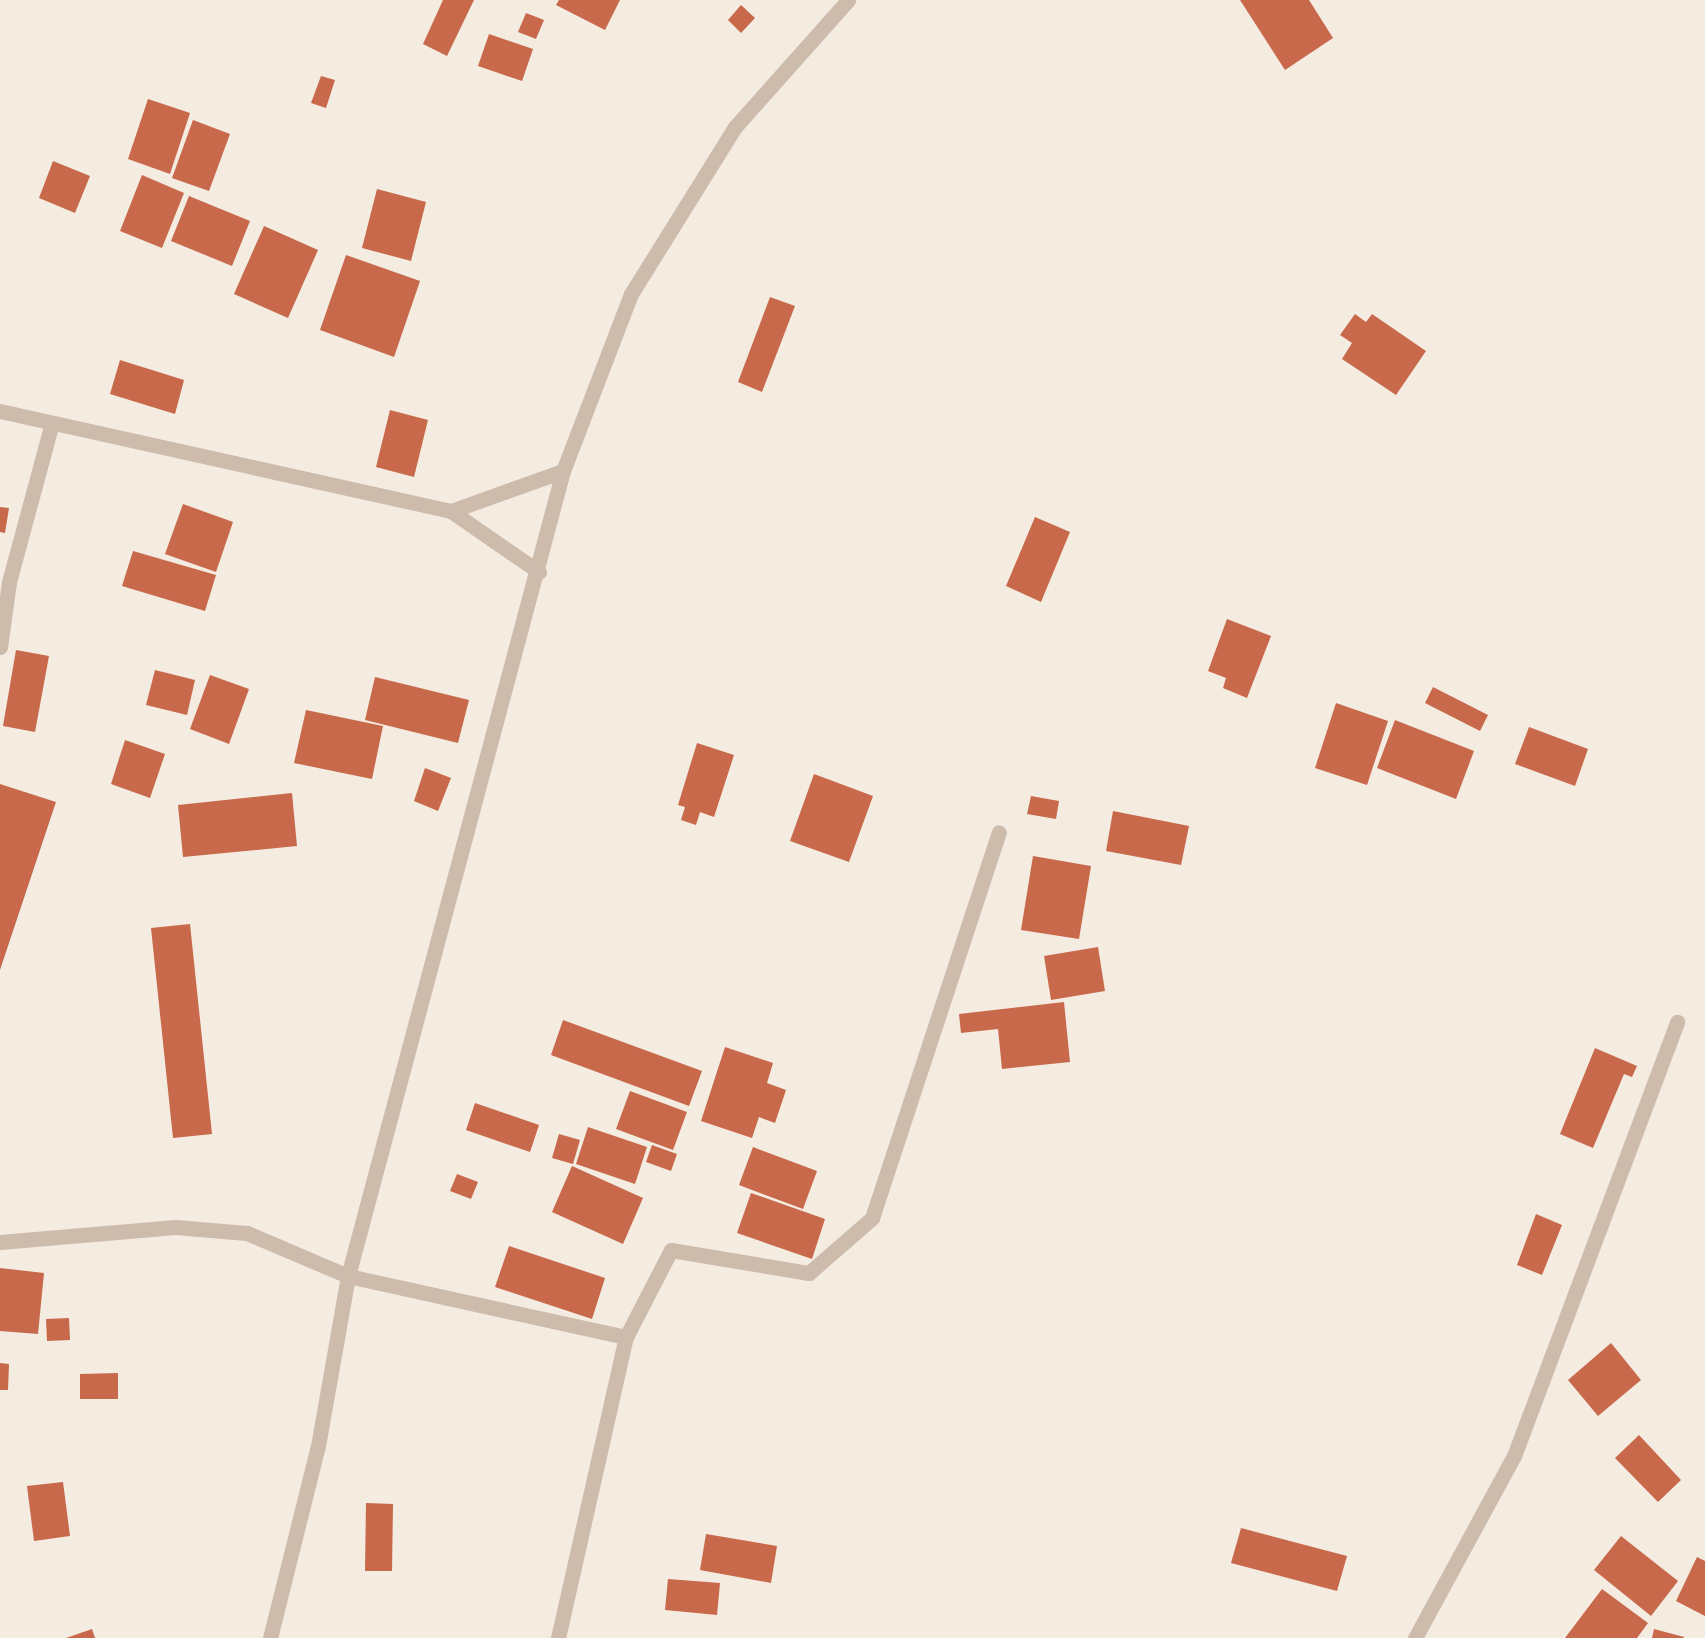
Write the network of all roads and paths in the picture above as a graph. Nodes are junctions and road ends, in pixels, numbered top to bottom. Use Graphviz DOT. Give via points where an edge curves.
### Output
graph roads {
  1 [pos="848,0"];
  2 [pos="0,411"];
  3 [pos="51,426"];
  4 [pos="563,471"];
  5 [pos="451,511"];
  6 [pos="539,572"];
  7 [pos="0,647"];
  8 [pos="999,832"];
  9 [pos="1677,1022"];
  10 [pos="0,1242"];
  11 [pos="348,1276"];
  12 [pos="626,1337"];
  13 [pos="270,1638"];
  14 [pos="558,1638"];
  15 [pos="1415,1638"];
  1 -- 4 [label="street" via="735,127 631,294"];
  2 -- 3 [label="street"];
  3 -- 5 [label="street"];
  3 -- 7 [label="street" via="9,582"];
  4 -- 5 [label="street"];
  4 -- 6 [label="street"];
  5 -- 6 [label="street"];
  6 -- 11 [label="street"];
  8 -- 12 [label="street" via="872,1218 809,1273 671,1250"];
  9 -- 15 [label="street" via="1514,1456"];
  10 -- 11 [label="street" via="175,1227 247,1233"];
  11 -- 12 [label="street"];
  11 -- 13 [label="street" via="318,1446"];
  12 -- 14 [label="street"];
}
